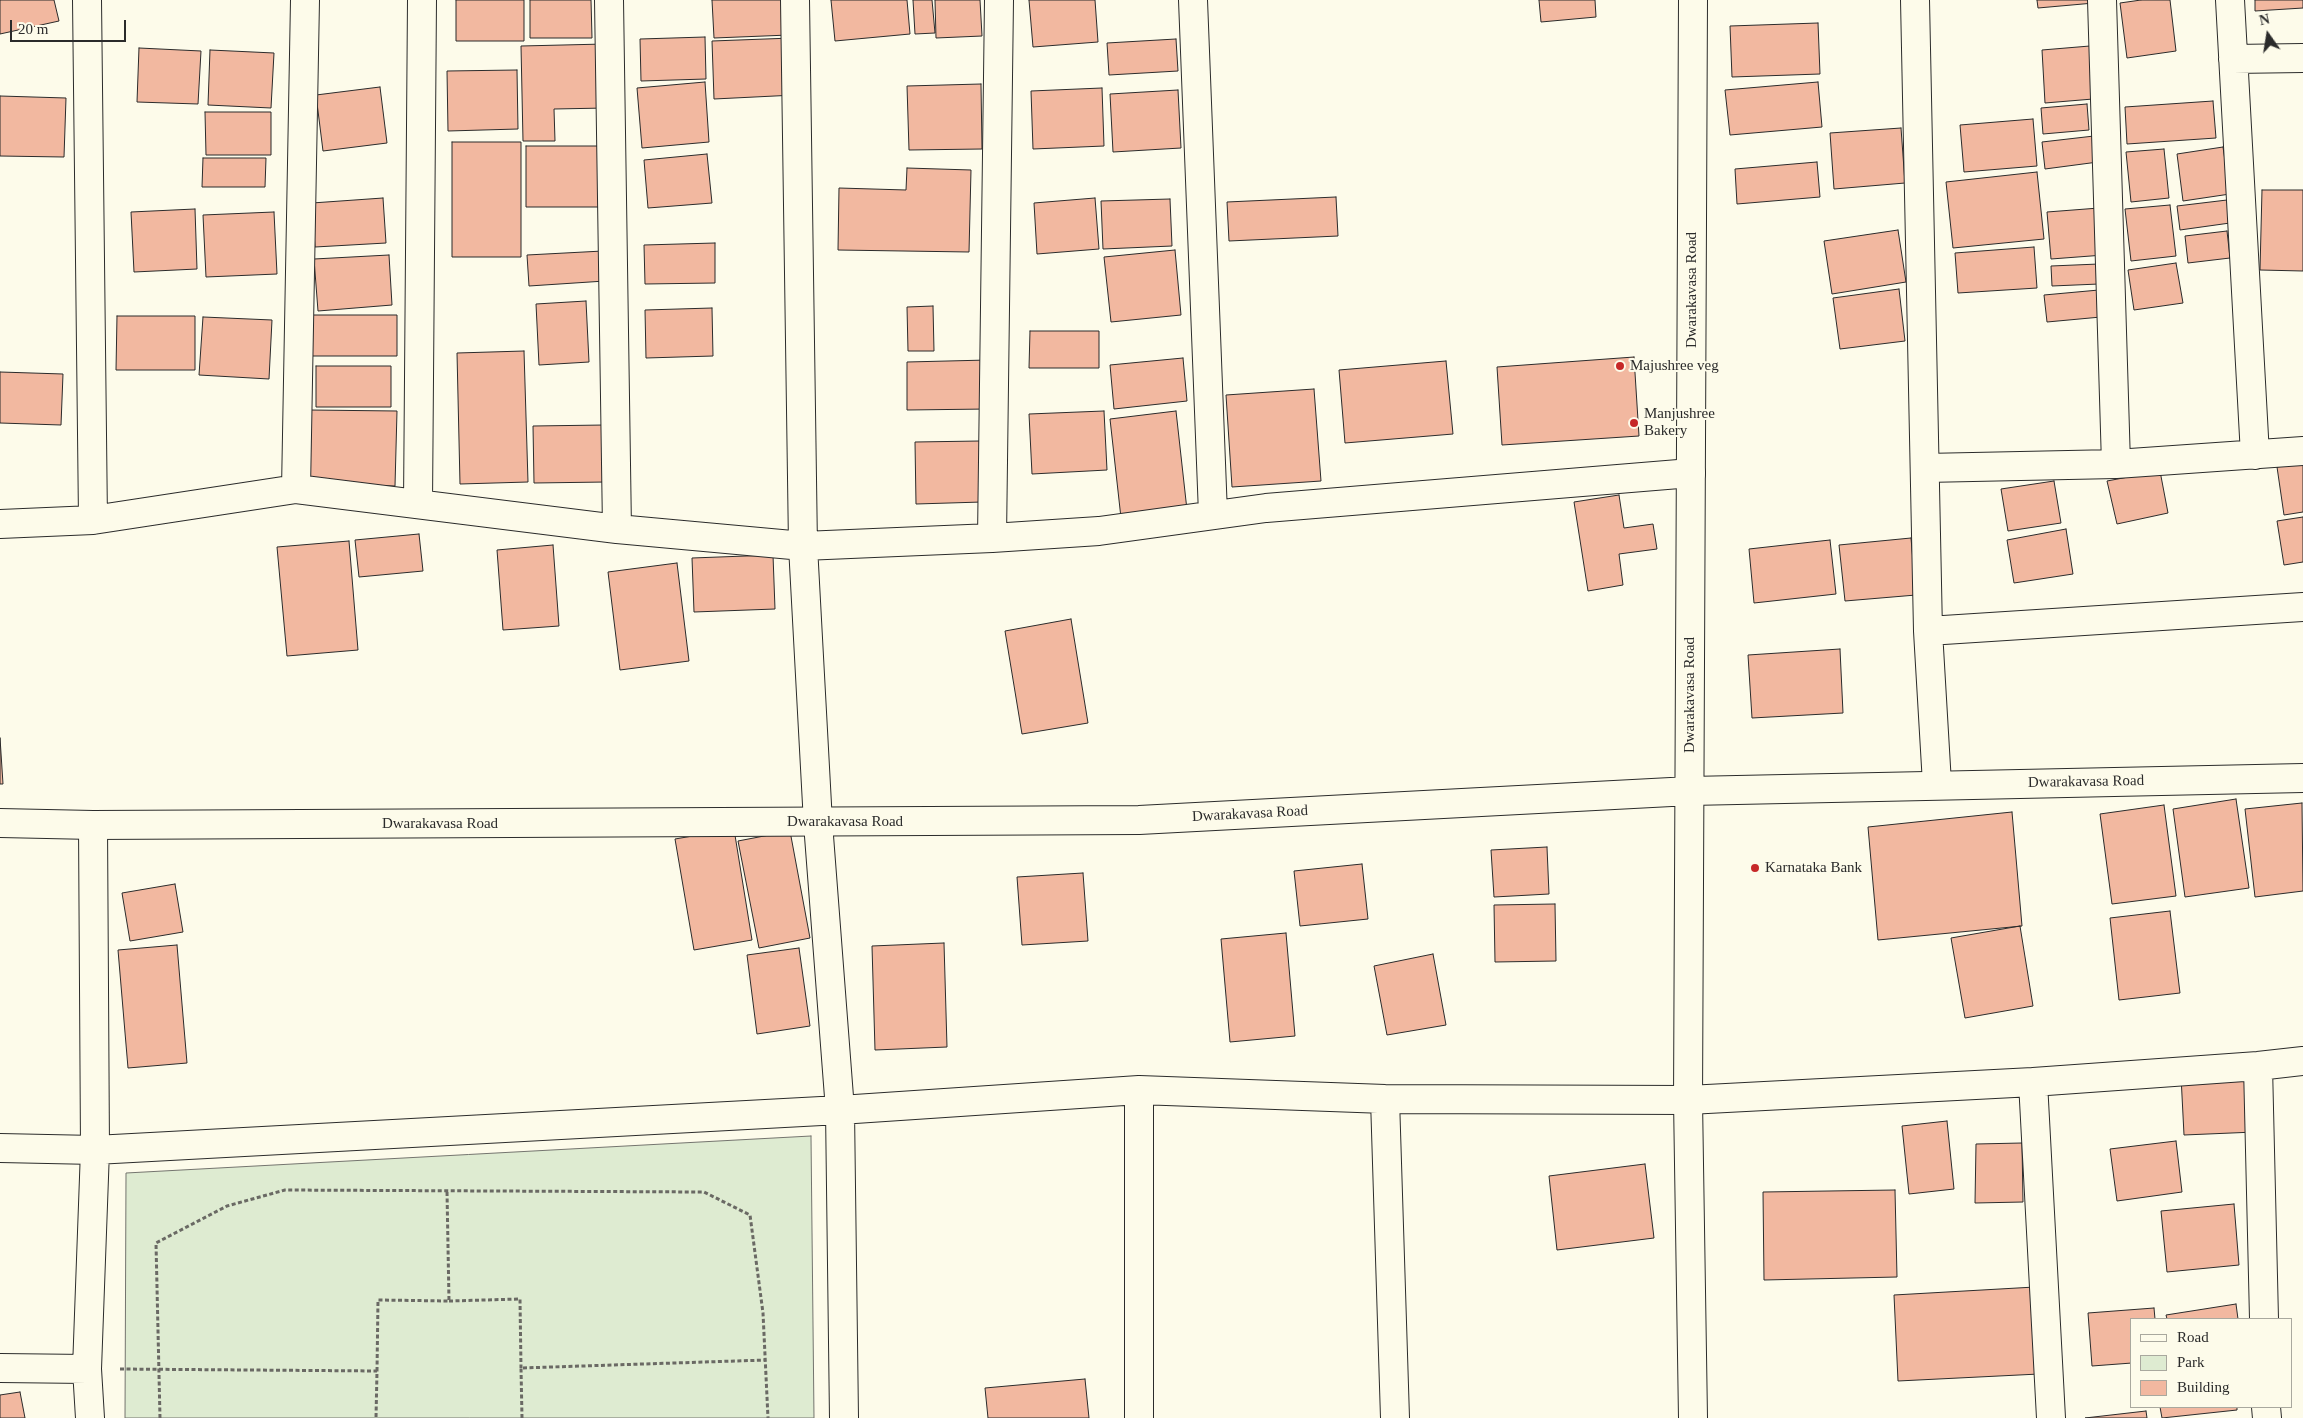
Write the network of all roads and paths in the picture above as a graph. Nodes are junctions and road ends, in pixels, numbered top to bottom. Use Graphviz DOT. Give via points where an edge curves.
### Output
graph roads {
  1 [pos="87,0"];
  2 [pos="305,0"];
  3 [pos="422,0"];
  4 [pos="609,0"];
  5 [pos="795,0"];
  6 [pos="999,0"];
  7 [pos="1193,0"];
  8 [pos="1693,0"];
  9 [pos="1915,0"];
  10 [pos="2102,0"];
  11 [pos="2230,0"];
  12 [pos="2303,58"];
  13 [pos="2233,59"];
  14 [pos="2303,451"];
  15 [pos="2255,455"];
  16 [pos="2116,464"];
  17 [pos="1925,468"];
  18 [pos="1691,473"];
  19 [pos="296,489"];
  20 [pos="418,504"];
  21 [pos="1213,514"];
  22 [pos="93,520"];
  23 [pos="0,524"];
  24 [pos="617,529"];
  25 [pos="992,538"];
  26 [pos="803,546"];
  27 [pos="2303,607"];
  28 [pos="1928,632"];
  29 [pos="2303,778"];
  30 [pos="1936,784"];
  31 [pos="1690,790"];
  32 [pos="0,823"];
  33 [pos="818,823"];
  34 [pos="93,825"];
  35 [pos="2303,1061"];
  36 [pos="2258,1066"];
  37 [pos="2033,1082"];
  38 [pos="1139,1090"];
  39 [pos="1385,1098"];
  40 [pos="1688,1100"];
  41 [pos="840,1110"];
  42 [pos="0,1148"];
  43 [pos="95,1150"];
  44 [pos="447,1191"];
  45 [pos="449,1301"];
  46 [pos="2264,1318"];
  47 [pos="766,1360"];
  48 [pos="0,1368"];
  49 [pos="521,1368"];
  50 [pos="87,1369"];
  51 [pos="159,1370"];
  52 [pos="377,1371"];
  53 [pos="90,1418"];
  54 [pos="160,1418"];
  55 [pos="376,1418"];
  56 [pos="522,1418"];
  57 [pos="768,1418"];
  58 [pos="844,1418"];
  59 [pos="1139,1418"];
  60 [pos="1395,1418"];
  61 [pos="1693,1418"];
  62 [pos="2051,1418"];
  1 -- 22 [label="street"];
  2 -- 19 [label="street"];
  3 -- 20 [label="street"];
  4 -- 24 [label="street"];
  5 -- 26 [label="street"];
  6 -- 25 [label="street"];
  7 -- 21 [label="street"];
  8 -- 18 [label="street, Dwarakavasa Road"];
  9 -- 17 [label="street"];
  10 -- 16 [label="street"];
  11 -- 13 [label="street"];
  12 -- 13 [label="street"];
  13 -- 15 [label="street"];
  14 -- 15 [label="street"];
  15 -- 16 [label="street"];
  16 -- 17 [label="street"];
  17 -- 28 [label="street"];
  18 -- 21 [label="street"];
  18 -- 31 [label="street, Dwarakavasa Road"];
  19 -- 20 [label="street"];
  19 -- 22 [label="street"];
  20 -- 24 [label="street"];
  21 -- 25 [label="street" via="1099,530"];
  22 -- 23 [label="street"];
  24 -- 26 [label="street"];
  25 -- 26 [label="street"];
  26 -- 33 [label="street"];
  27 -- 28 [label="street"];
  28 -- 30 [label="street"];
  29 -- 30 [label="street, Dwarakavasa Road"];
  30 -- 31 [label="street, Dwarakavasa Road"];
  31 -- 33 [label="street, Dwarakavasa Road" via="1139,820"];
  31 -- 40 [label="street"];
  32 -- 34 [label="street, Dwarakavasa Road"];
  33 -- 34 [label="street, Dwarakavasa Road"];
  33 -- 41 [label="street"];
  34 -- 43 [label="street"];
  35 -- 36 [label="street"];
  36 -- 37 [label="street"];
  36 -- 46 [label="street"];
  37 -- 40 [label="street"];
  37 -- 62 [label="street"];
  38 -- 39 [label="street"];
  38 -- 41 [label="street"];
  38 -- 59 [label="street"];
  39 -- 40 [label="street"];
  39 -- 60 [label="street"];
  40 -- 61 [label="street"];
  41 -- 43 [label="street"];
  41 -- 58 [label="street"];
  42 -- 43 [label="street"];
  43 -- 50 [label="street"];
  44 -- 45 [label="path"];
  44 -- 47 [label="path" via="704,1192 750,1216"];
  44 -- 51 [label="path" via="286,1190 227,1206 156,1244"];
  45 -- 49 [label="path" via="520,1299"];
  45 -- 52 [label="path" via="378,1300"];
  47 -- 49 [label="path"];
  47 -- 57 [label="path"];
  48 -- 50 [label="street"];
  49 -- 56 [label="path"];
  50 -- 53 [label="street"];
  51 -- 52 [label="path"];
  51 -- 54 [label="path"];
  52 -- 55 [label="path"];
}
